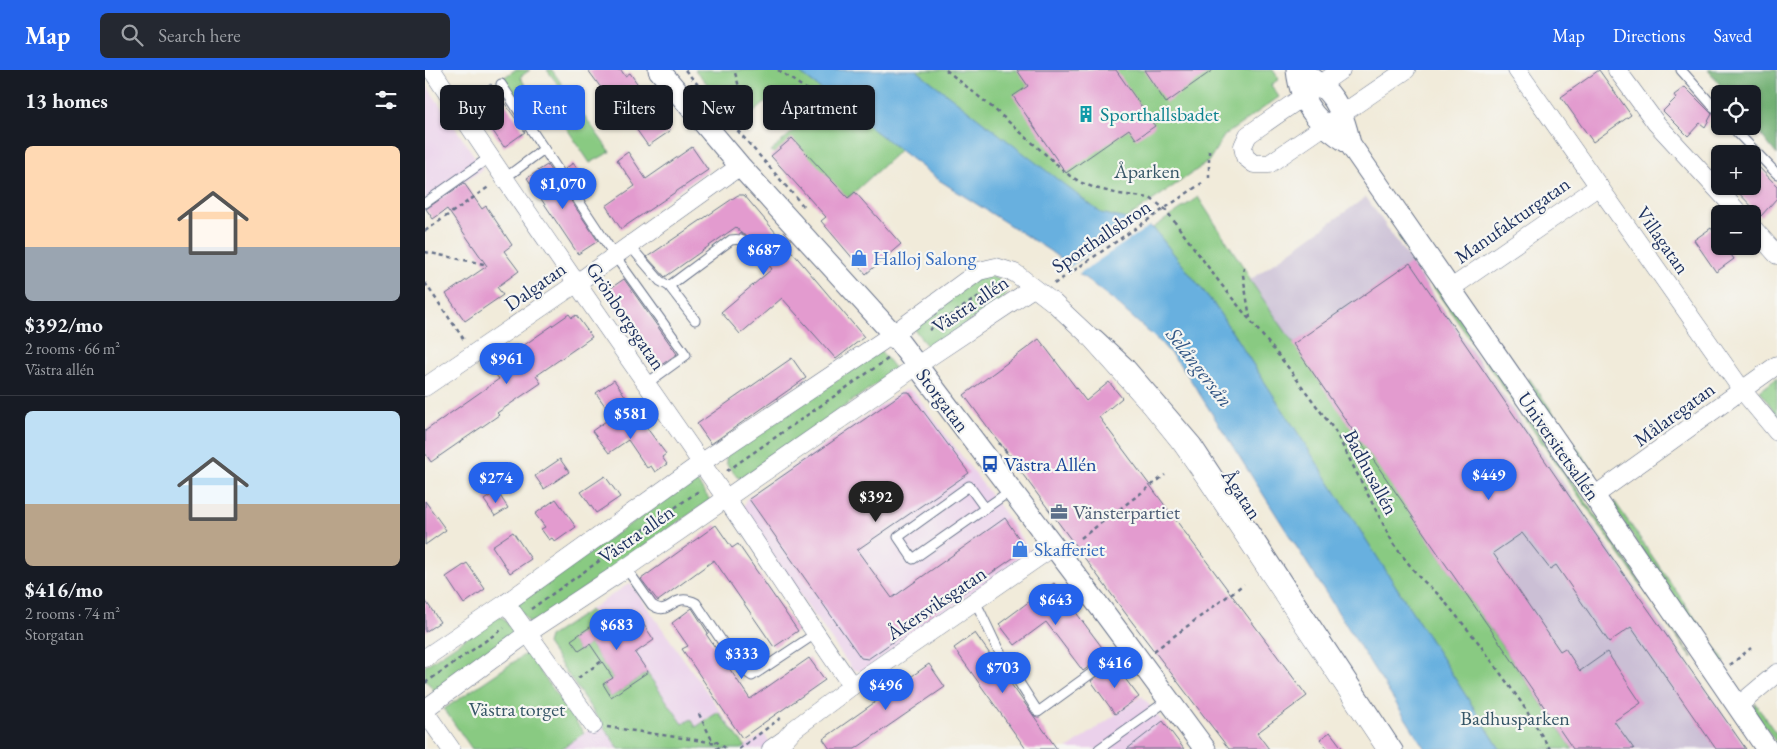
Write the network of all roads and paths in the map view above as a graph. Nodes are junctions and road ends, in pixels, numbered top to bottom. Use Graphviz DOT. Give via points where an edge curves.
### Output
graph roads {
  1 [pos="432,70"];
  2 [pos="659,70"];
  3 [pos="734,70"];
  4 [pos="778,70"];
  5 [pos="946,70"];
  6 [pos="1298,70"];
  7 [pos="1341,70"];
  8 [pos="1406,70"];
  9 [pos="1517,70"];
  10 [pos="1617,70"];
  11 [pos="1681,70"];
  12 [pos="501,84"];
  13 [pos="739,85"];
  14 [pos="800,85"];
  15 [pos="1312,90"];
  16 [pos="1711,104"];
  17 [pos="1342,113"];
  18 [pos="1324,127"];
  19 [pos="1740,135"];
  20 [pos="1350,144"];
  21 [pos="1209,148"];
  22 [pos="545,149"];
  23 [pos="490,157"];
  24 [pos="740,166"];
  25 [pos="1777,174"];
  26 [pos="1209,178"];
  27 [pos="498,181"];
  28 [pos="1202,183"];
  29 [pos="1599,186"];
  30 [pos="425,203"];
  31 [pos="1732,205"];
  32 [pos="1165,209"];
  33 [pos="425,231"];
  34 [pos="1761,237"];
  35 [pos="754,250"];
  36 [pos="623,251"];
  37 [pos="425,252"];
  38 [pos="1777,254"];
  39 [pos="484,264"];
  40 [pos="1243,267"];
  41 [pos="1015,273"];
  42 [pos="425,283"];
  43 [pos="577,283"];
  44 [pos="669,286"];
  45 [pos="1052,286"];
  46 [pos="1033,288"];
  47 [pos="1450,289"];
  48 [pos="1251,319"];
  49 [pos="695,320"];
  50 [pos="925,332"];
  51 [pos="893,334"];
  52 [pos="466,342"];
  53 [pos="890,358"];
  54 [pos="1777,365"];
  55 [pos="917,366"];
  56 [pos="1126,367"];
  57 [pos="646,384"];
  58 [pos="425,387"];
  59 [pos="1742,390"];
  60 [pos="1777,432"];
  61 [pos="701,463"];
  62 [pos="1165,475"];
  63 [pos="713,480"];
  64 [pos="1010,491"];
  65 [pos="1594,496"];
  66 [pos="726,498"];
  67 [pos="985,508"];
  68 [pos="1081,538"];
  69 [pos="1053,547"];
  70 [pos="626,568"];
  71 [pos="1244,584"];
  72 [pos="975,602"];
  73 [pos="506,603"];
  74 [pos="523,626"];
  75 [pos="815,634"];
  76 [pos="1129,646"];
  77 [pos="1751,648"];
  78 [pos="1149,655"];
  79 [pos="425,658"];
  80 [pos="602,661"];
  81 [pos="1731,664"];
  82 [pos="1777,673"];
  83 [pos="575,680"];
  84 [pos="425,683"];
  85 [pos="852,686"];
  86 [pos="1168,700"];
  87 [pos="1737,706"];
  88 [pos="425,710"];
  89 [pos="699,714"];
  90 [pos="784,715"];
  91 [pos="593,725"];
  92 [pos="717,743"];
  93 [pos="722,746"];
  94 [pos="782,746"];
  95 [pos="451,749"];
  96 [pos="716,749"];
  97 [pos="727,749"];
  98 [pos="739,749"];
  99 [pos="1099,749"];
  100 [pos="1205,749"];
  101 [pos="1386,749"];
  102 [pos="1398,749"];
  103 [pos="1550,749"];
  104 [pos="1767,749"];
  1 -- 23 [label="street, Grönborgsgatan"];
  2 -- 24 [label="street, Storgatan"];
  3 -- 13 [label="path"];
  4 -- 14 [label="path"];
  5 -- 32 [label="path" via="1070,176 1105,191 1150,198"];
  6 -- 15 [label="street, Universitetsallén"];
  7 -- 15 [label="street"];
  8 -- 17 [label="street"];
  9 -- 29 [label="street, Villagatan"];
  10 -- 31 [label="street" via="1656,123"];
  11 -- 16 [label="lane"];
  12 -- 22 [label="lane"];
  15 -- 17 [label="street, Universitetsallén" via="1333,97"];
  15 -- 18 [label="street, Universitetsallén" via="1311,112"];
  15 -- 18 [label="street" via="1247,135 1243,146 1245,157 1254,164 1269,164"];
  17 -- 18 [label="street"];
  17 -- 20 [label="street, Universitetsallén"];
  18 -- 20 [label="street, Universitetsallén"];
  19 -- 25 [label="lane"];
  20 -- 47 [label="street, Universitetsallén"];
  21 -- 26 [label="path"];
  22 -- 27 [label="lane"];
  22 -- 36 [label="lane"];
  23 -- 27 [label="street, Grönborgsgatan"];
  23 -- 30 [label="lane"];
  24 -- 36 [label="street, Dalgatan"];
  24 -- 51 [label="street, Storgatan"];
  27 -- 33 [label="path"];
  27 -- 43 [label="street, Grönborgsgatan"];
  28 -- 32 [label="path, Sporthallsbron"];
  29 -- 47 [label="street, Manufakturgatan"];
  29 -- 59 [label="street, Villagatan"];
  32 -- 45 [label="path, Sporthallsbron"];
  32 -- 48 [label="path, Badhusallén"];
  34 -- 38 [label="street"];
  35 -- 44 [label="lane" via="739,238 731,240"];
  36 -- 43 [label="street, Dalgatan"];
  36 -- 44 [label="lane"];
  36 -- 57 [label="lane" via="687,355"];
  37 -- 39 [label="path"];
  40 -- 48 [label="path"];
  41 -- 46 [label="street, Västra allén"];
  41 -- 50 [label="path"];
  41 -- 51 [label="street, Västra allén" via="996,267 979,272"];
  42 -- 52 [label="path"];
  43 -- 57 [label="street, Grönborgsgatan"];
  43 -- 58 [label="street, Dalgatan"];
  44 -- 49 [label="lane"];
  46 -- 55 [label="street, Västra allén"];
  46 -- 56 [label="street, Ågatan"];
  47 -- 65 [label="street, Universitetsallén"];
  48 -- 103 [label="path, Badhusallén" via="1335,431 1394,545 1478,642"];
  51 -- 55 [label="street, Storgatan"];
  51 -- 61 [label="street, Västra allén"];
  53 -- 63 [label="path"];
  54 -- 59 [label="street, Målaregatan"];
  55 -- 64 [label="street, Storgatan"];
  55 -- 66 [label="street, Västra allén"];
  56 -- 101 [label="street, Ågatan" via="1181,443"];
  56 -- 102 [label="lane" via="1196,442"];
  57 -- 61 [label="street, Grönborgsgatan"];
  59 -- 60 [label="street, Villagatan"];
  59 -- 65 [label="street, Målaregatan"];
  61 -- 63 [label="street, Grönborgsgatan"];
  61 -- 73 [label="street, Västra allén"];
  62 -- 68 [label="path"];
  63 -- 66 [label="street, Grönborgsgatan"];
  63 -- 74 [label="path"];
  64 -- 67 [label="lane"];
  64 -- 69 [label="street, Storgatan"];
  65 -- 87 [label="street, Universitetsallén"];
  66 -- 70 [label="street, Västra allén"];
  66 -- 75 [label="street, Grönborgsgatan"];
  67 -- 67 [label="lane" via="913,559 898,537 969,486"];
  69 -- 72 [label="street, Åkersviksgatan"];
  69 -- 76 [label="street, Storgatan"];
  70 -- 74 [label="street, Västra allén"];
  70 -- 75 [label="lane" via="658,609 663,610 678,600 688,599 696,603 740,668 752,676"];
  71 -- 78 [label="path"];
  72 -- 76 [label="lane" via="999,651 1038,712"];
  72 -- 85 [label="street, Åkersviksgatan"];
  73 -- 74 [label="street"];
  73 -- 79 [label="street, Västra allén"];
  74 -- 84 [label="path"];
  74 -- 88 [label="street, Västra allén"];
  74 -- 91 [label="street"];
  75 -- 85 [label="street, Grönborgsgatan"];
  76 -- 86 [label="street, Storgatan"];
  77 -- 81 [label="path"];
  80 -- 83 [label="path"];
  82 -- 87 [label="street"];
  85 -- 94 [label="street, Åkersviksgatan" via="793,730"];
  86 -- 99 [label="lane"];
  86 -- 100 [label="street, Storgatan"];
  87 -- 104 [label="street, Universitetsallén"];
  88 -- 95 [label="street"];
  89 -- 92 [label="path"];
  90 -- 98 [label="path"];
  91 -- 92 [label="path"];
  92 -- 93 [label="path"];
  93 -- 96 [label="path"];
  93 -- 97 [label="path"];
}
